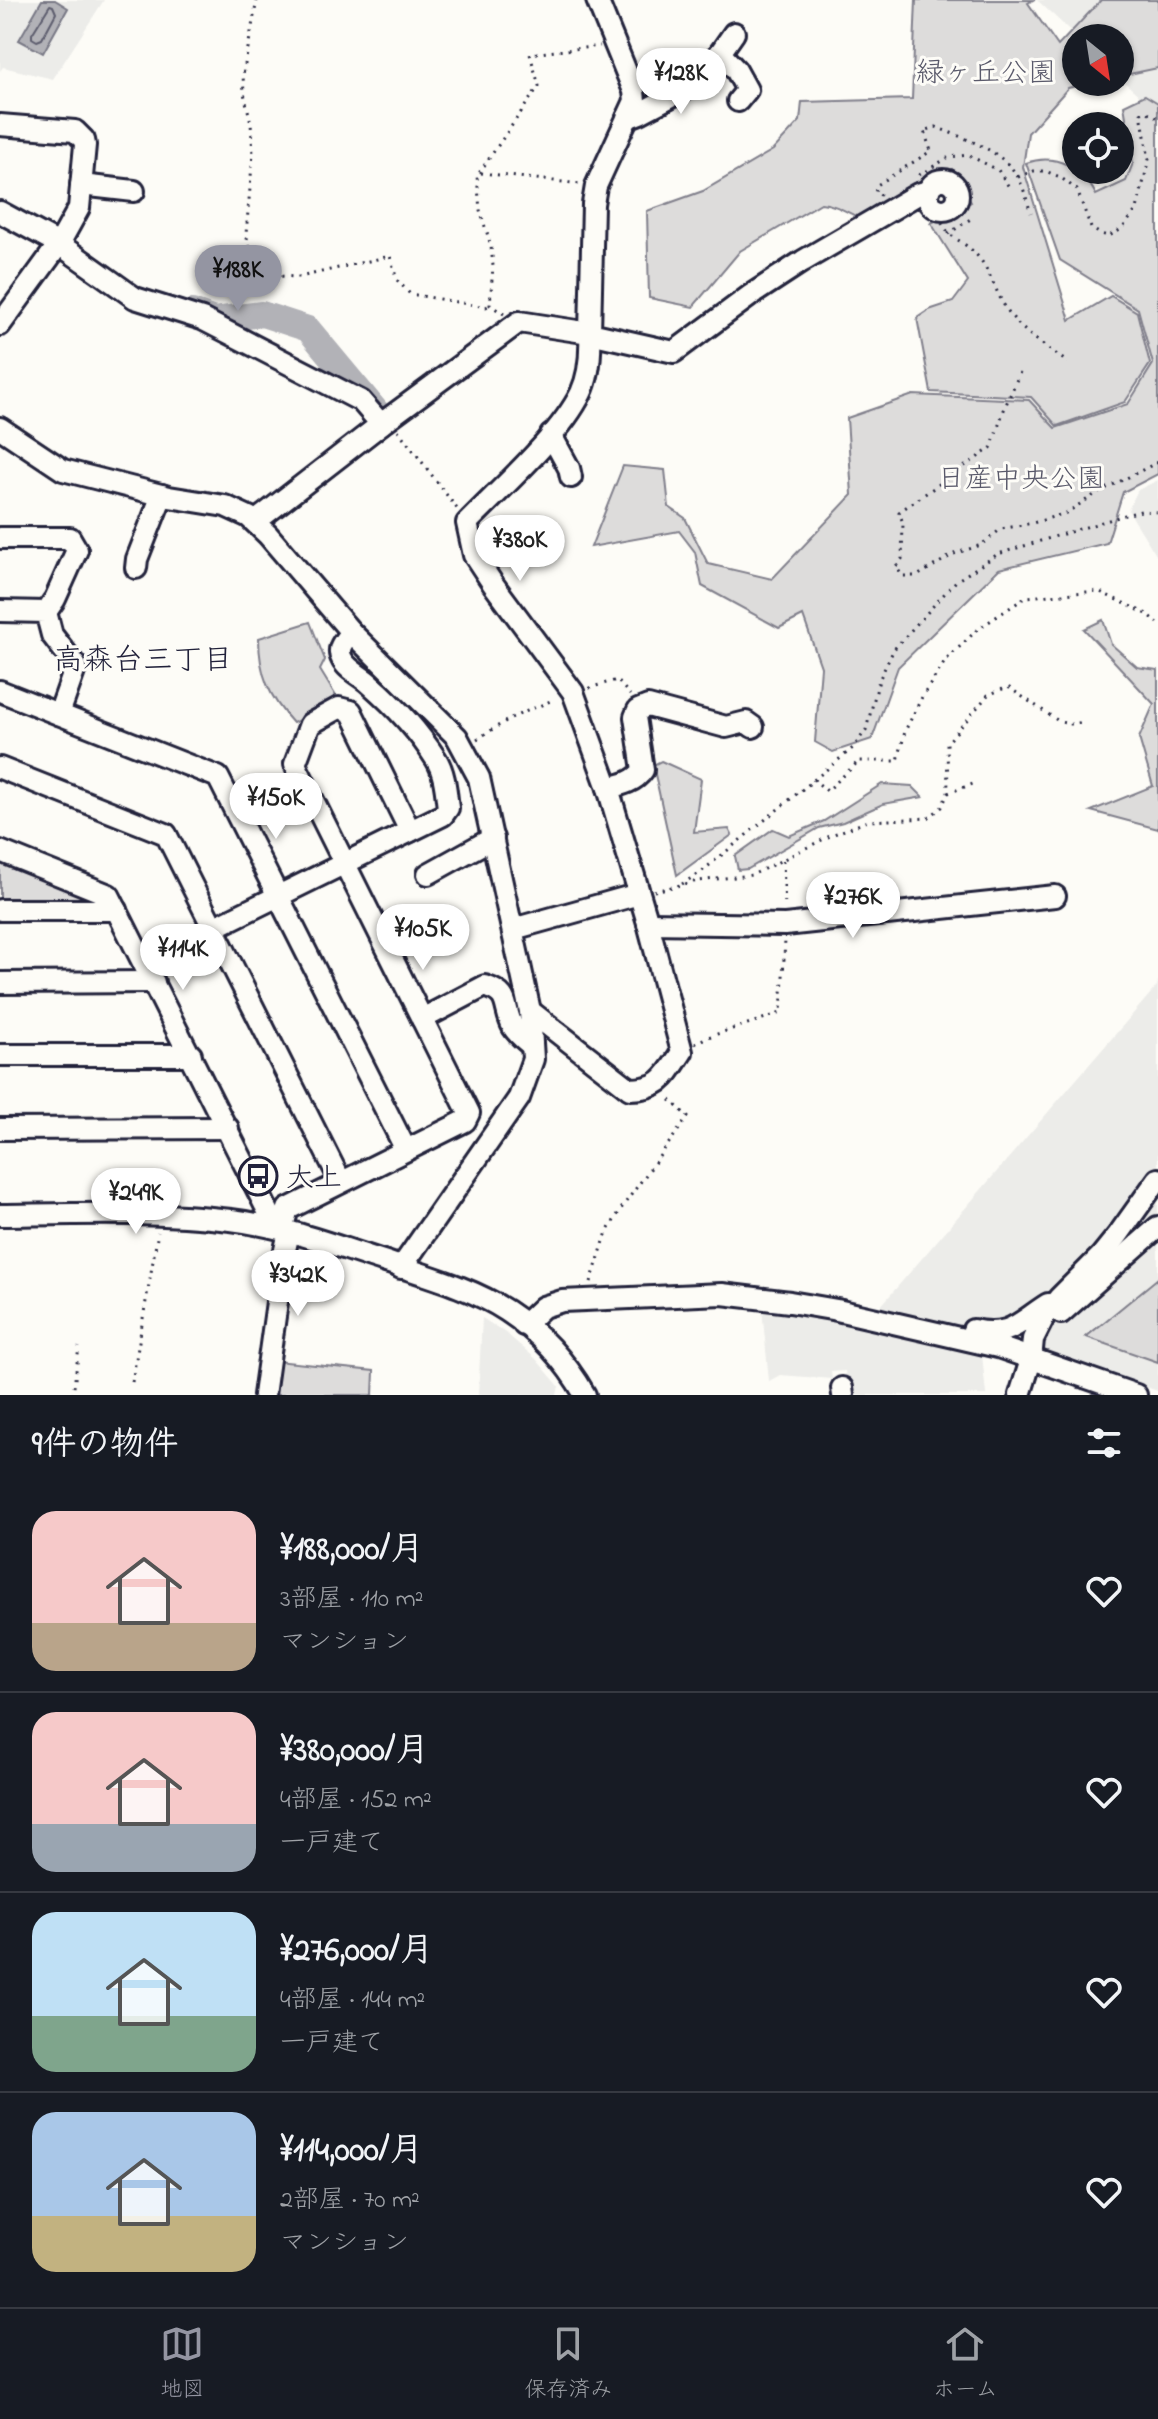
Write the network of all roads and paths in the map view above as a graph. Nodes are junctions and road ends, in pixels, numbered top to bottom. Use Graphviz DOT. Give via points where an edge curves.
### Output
graph roads {
  1 [pos="257,0"];
  2 [pos="597,0"];
  3 [pos="734,33"];
  4 [pos="615,44"];
  5 [pos="720,53"];
  6 [pos="738,101"];
  7 [pos="627,118"];
  8 [pos="1158,118"];
  9 [pos="0,125"];
  10 [pos="479,172"];
  11 [pos="1018,177"];
  12 [pos="911,180"];
  13 [pos="81,185"];
  14 [pos="596,186"];
  15 [pos="1011,190"];
  16 [pos="134,191"];
  17 [pos="885,194"];
  18 [pos="932,200"];
  19 [pos="0,212"];
  20 [pos="1031,213"];
  21 [pos="972,218"];
  22 [pos="948,234"];
  23 [pos="59,244"];
  24 [pos="490,305"];
  25 [pos="519,322"];
  26 [pos="0,325"];
  27 [pos="590,333"];
  28 [pos="1068,363"];
  29 [pos="1020,372"];
  30 [pos="385,421"];
  31 [pos="0,428"];
  32 [pos="551,435"];
  33 [pos="1158,462"];
  34 [pos="571,477"];
  35 [pos="162,495"];
  36 [pos="1158,512"];
  37 [pos="255,522"];
  38 [pos="467,523"];
  39 [pos="0,538"];
  40 [pos="136,568"];
  41 [pos="0,611"];
  42 [pos="46,612"];
  43 [pos="1158,623"];
  44 [pos="351,632"];
  45 [pos="0,691"];
  46 [pos="59,714"];
  47 [pos="1085,722"];
  48 [pos="753,727"];
  49 [pos="0,768"];
  50 [pos="813,779"];
  51 [pos="973,784"];
  52 [pos="608,788"];
  53 [pos="948,793"];
  54 [pos="410,831"];
  55 [pos="493,838"];
  56 [pos="0,851"];
  57 [pos="783,861"];
  58 [pos="344,863"];
  59 [pos="428,874"];
  60 [pos="682,884"];
  61 [pos="639,894"];
  62 [pos="279,896"];
  63 [pos="1055,896"];
  64 [pos="0,910"];
  65 [pos="117,910"];
  66 [pos="648,923"];
  67 [pos="785,925"];
  68 [pos="214,928"];
  69 [pos="513,929"];
  70 [pos="144,962"];
  71 [pos="154,982"];
  72 [pos="0,983"];
  73 [pos="530,1011"];
  74 [pos="422,1019"];
  75 [pos="532,1046"];
  76 [pos="682,1052"];
  77 [pos="0,1055"];
  78 [pos="191,1055"];
  79 [pos="654,1085"];
  80 [pos="228,1128"];
  81 [pos="0,1129"];
  82 [pos="406,1150"];
  83 [pos="1158,1179"];
  84 [pos="341,1182"];
  85 [pos="162,1213"];
  86 [pos="0,1215"];
  87 [pos="1158,1227"];
  88 [pos="282,1229"];
  89 [pos="401,1268"];
  90 [pos="1059,1298"];
  91 [pos="585,1300"];
  92 [pos="898,1324"];
  93 [pos="524,1325"];
  94 [pos="79,1347"];
  95 [pos="1031,1360"];
  96 [pos="132,1382"];
  97 [pos="576,1392"];
  98 [pos="73,1395"];
  99 [pos="264,1395"];
  100 [pos="1020,1395"];
  101 [pos="1136,1395"];
  1 -- 24 [label="path" via="243,75 253,154 246,234 251,253 277,276 300,277 390,256 397,280 410,294"];
  2 -- 4 [label="street"];
  3 -- 5 [label="street"];
  4 -- 7 [label="street" via="634,91"];
  4 -- 10 [label="path" via="530,54 539,86"];
  5 -- 6 [label="street" via="747,90"];
  5 -- 7 [label="street" via="685,89"];
  7 -- 14 [label="street"];
  8 -- 11 [label="path" via="1141,113 1149,159 1137,209 1109,236 1091,228 1077,190 1060,177 1045,171"];
  9 -- 13 [label="street" via="75,131 85,145"];
  10 -- 14 [label="path"];
  10 -- 24 [label="path" via="480,210 493,266"];
  11 -- 17 [label="path" via="992,151 936,127 924,131 931,151 877,185 875,193"];
  11 -- 20 [label="path"];
  12 -- 15 [label="path" via="960,154 998,170"];
  13 -- 16 [label="street"];
  13 -- 23 [label="street" via="79,208"];
  14 -- 27 [label="street"];
  18 -- 22 [label="path"];
  18 -- 27 [label="street" via="918,194 803,261 674,352"];
  19 -- 23 [label="street"];
  21 -- 22 [label="path"];
  22 -- 28 [label="path" via="981,260 1010,315"];
  23 -- 26 [label="street"];
  23 -- 30 [label="street" via="135,298 202,319 361,401"];
  24 -- 25 [label="path"];
  25 -- 27 [label="street"];
  25 -- 30 [label="street"];
  27 -- 32 [label="street" via="591,359 582,391"];
  29 -- 33 [label="path" via="991,448 899,512 902,559 896,566 902,576 917,576 981,545 1001,529 1066,513"];
  30 -- 37 [label="street"];
  30 -- 38 [label="path"];
  31 -- 35 [label="street" via="63,470"];
  32 -- 34 [label="street"];
  32 -- 38 [label="street"];
  35 -- 37 [label="street" via="225,506"];
  35 -- 40 [label="street"];
  36 -- 50 [label="path" via="1125,515 998,554 956,581 894,649 862,738"];
  37 -- 44 [label="street"];
  38 -- 52 [label="street" via="474,555 573,692"];
  39 -- 42 [label="street" via="70,538 77,550"];
  41 -- 42 [label="street"];
  42 -- 46 [label="street" via="52,635 76,666"];
  43 -- 50 [label="path" via="1098,591 1026,597 978,629 946,660 905,731 898,761 859,761 827,791"];
  44 -- 54 [label="street" via="340,647 344,663 401,715 438,761 448,808"];
  44 -- 55 [label="street" via="457,737 479,778"];
  45 -- 46 [label="street"];
  46 -- 62 [label="street" via="218,777"];
  47 -- 53 [label="path" via="1060,722 1008,687 988,695 947,743"];
  48 -- 52 [label="street" via="746,722 726,727 648,706 638,710 643,770 625,784"];
  49 -- 68 [label="street" via="166,834"];
  50 -- 60 [label="path"];
  51 -- 53 [label="path"];
  52 -- 61 [label="street"];
  53 -- 57 [label="path" via="942,807 928,818 868,821"];
  54 -- 58 [label="street"];
  54 -- 58 [label="street" via="351,711 339,708 310,724 295,764"];
  55 -- 59 [label="street"];
  55 -- 69 [label="street"];
  56 -- 65 [label="street" via="109,895"];
  57 -- 60 [label="path" via="752,875"];
  57 -- 67 [label="path"];
  58 -- 62 [label="street"];
  58 -- 74 [label="street"];
  60 -- 61 [label="path"];
  61 -- 66 [label="street"];
  61 -- 69 [label="street"];
  62 -- 68 [label="street"];
  62 -- 82 [label="street"];
  63 -- 67 [label="street"];
  64 -- 65 [label="street"];
  65 -- 70 [label="street"];
  66 -- 67 [label="street"];
  66 -- 76 [label="street"];
  67 -- 76 [label="path" via="781,1013 705,1038"];
  68 -- 70 [label="street"];
  68 -- 84 [label="street"];
  69 -- 73 [label="street"];
  70 -- 71 [label="street"];
  71 -- 72 [label="street"];
  71 -- 78 [label="street"];
  73 -- 75 [label="street"];
  73 -- 79 [label="street" via="630,1089"];
  74 -- 75 [label="street" via="485,986 498,990 512,1025"];
  74 -- 82 [label="street" via="469,1113 465,1121"];
  75 -- 89 [label="street" via="533,1059 519,1098"];
  76 -- 79 [label="street"];
  77 -- 78 [label="street"];
  78 -- 80 [label="street"];
  79 -- 91 [label="path" via="688,1117 607,1232"];
  80 -- 81 [label="street"];
  80 -- 88 [label="street"];
  82 -- 84 [label="street"];
  83 -- 90 [label="street" via="1110,1245"];
  84 -- 88 [label="street" via="288,1209"];
  85 -- 86 [label="street"];
  85 -- 88 [label="street"];
  85 -- 96 [label="path"];
  87 -- 95 [label="street" via="1058,1317"];
  88 -- 89 [label="street"];
  88 -- 99 [label="street" via="283,1259"];
  89 -- 93 [label="street" via="461,1288"];
  90 -- 92 [label="street" via="1002,1332"];
  90 -- 95 [label="street" via="1033,1339"];
  91 -- 92 [label="street" via="735,1295"];
  91 -- 93 [label="street" via="550,1304"];
  92 -- 95 [label="street"];
  93 -- 97 [label="street" via="544,1342"];
  94 -- 98 [label="path"];
  95 -- 100 [label="street"];
  95 -- 101 [label="street"];
}
